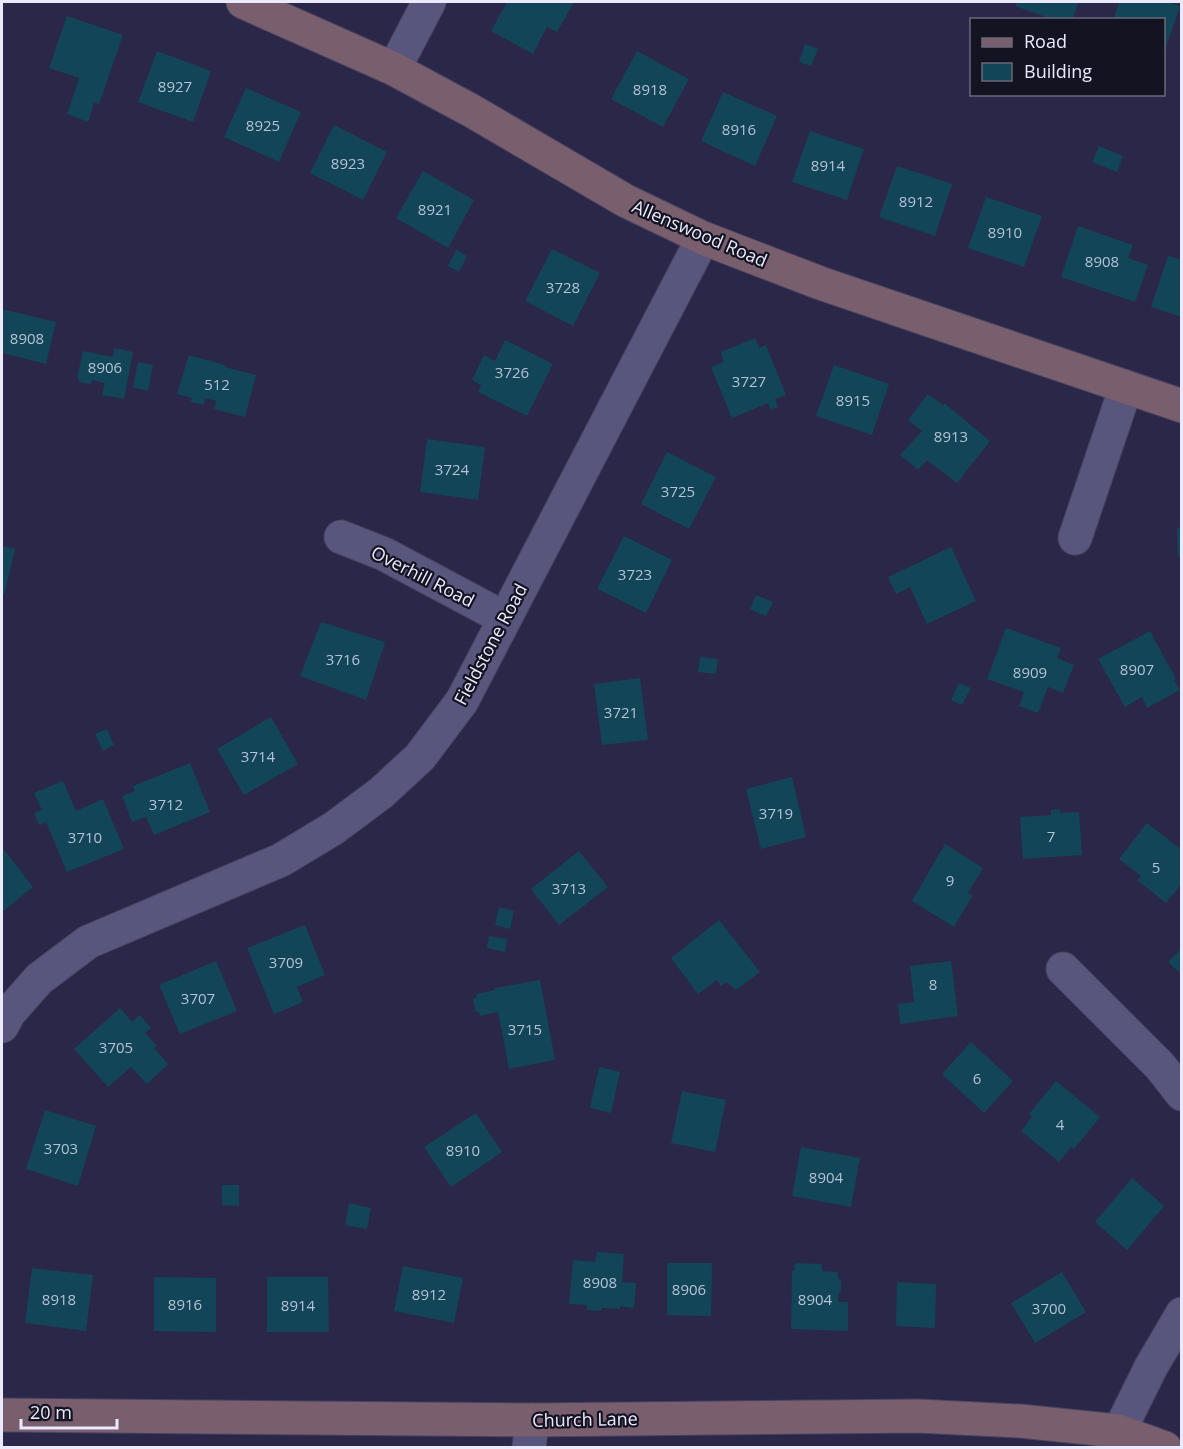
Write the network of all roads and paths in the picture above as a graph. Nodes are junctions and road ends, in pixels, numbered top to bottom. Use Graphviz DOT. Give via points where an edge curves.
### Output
graph roads {
  1 [pos="243,2"];
  2 [pos="429,2"];
  3 [pos="394,69"];
  4 [pos="702,238"];
  5 [pos="1126,387"];
  6 [pos="1182,406"];
  7 [pos="341,537"];
  8 [pos="1075,538"];
  9 [pos="504,618"];
  10 [pos="1063,969"];
  11 [pos="2,1026"];
  12 [pos="1182,1094"];
  13 [pos="1182,1314"];
  14 [pos="2,1415"];
  15 [pos="530,1434"];
  16 [pos="1115,1439"];
  17 [pos="1165,1448"];
  1 -- 3 [label="street, Allenswood Road"];
  2 -- 3 [label="street"];
  3 -- 4 [label="street, Allenswood Road" via="626,201"];
  4 -- 5 [label="street, Allenswood Road" via="820,283"];
  4 -- 9 [label="street, Fieldstone Road"];
  5 -- 6 [label="street, Allenswood Road"];
  5 -- 8 [label="street"];
  7 -- 9 [label="street, Overhill Road" via="384,554"];
  9 -- 11 [label="street, Fieldstone Road" via="462,701 420,757 381,793 281,860 88,942 39,979"];
  10 -- 12 [label="street" via="1160,1066"];
  13 -- 16 [label="street"];
  14 -- 15 [label="street, Church Lane"];
  15 -- 16 [label="street, Church Lane" via="918,1416 1020,1421"];
  16 -- 17 [label="street, Church Lane"];
}
